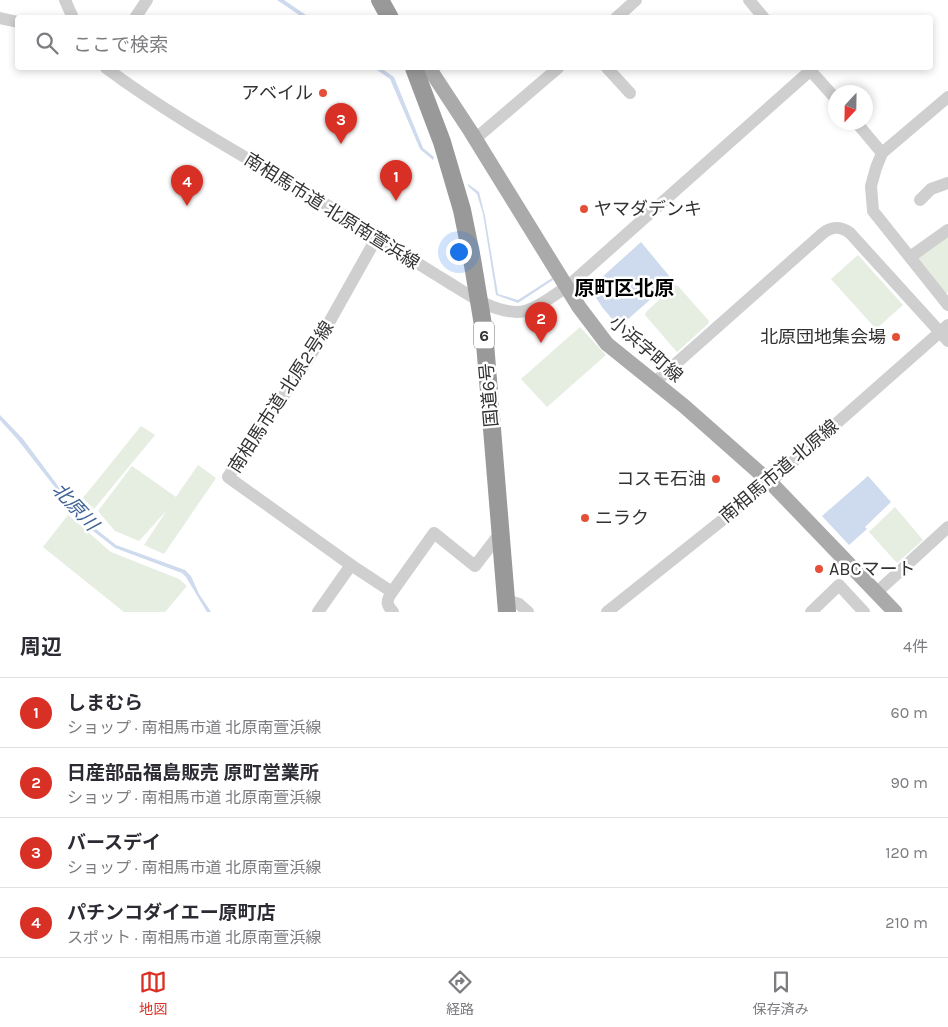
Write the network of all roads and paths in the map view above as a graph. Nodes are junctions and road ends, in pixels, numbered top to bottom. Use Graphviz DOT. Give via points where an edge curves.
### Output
graph roads {
  1 [pos="65,0"];
  2 [pos="147,0"];
  3 [pos="380,0"];
  4 [pos="636,0"];
  5 [pos="749,0"];
  6 [pos="72,15"];
  7 [pos="137,15"];
  8 [pos="388,15"];
  9 [pos="619,15"];
  10 [pos="762,15"];
  11 [pos="109,70"];
  12 [pos="415,70"];
  13 [pos="430,70"];
  14 [pos="556,70"];
  15 [pos="609,70"];
  16 [pos="809,70"];
  17 [pos="811,70"];
  18 [pos="828,90"];
  19 [pos="630,93"];
  20 [pos="948,97"];
  21 [pos="863,130"];
  22 [pos="476,139"];
  23 [pos="882,153"];
  24 [pos="948,183"];
  25 [pos="920,200"];
  26 [pos="948,230"];
  27 [pos="377,237"];
  28 [pos="910,256"];
  29 [pos="567,287"];
  30 [pos="479,301"];
  31 [pos="948,305"];
  32 [pos="945,332"];
  33 [pos="654,383"];
  34 [pos="770,482"];
  35 [pos="948,527"];
  36 [pos="501,532"];
  37 [pos="351,565"];
  38 [pos="392,592"];
  39 [pos="876,593"];
  40 [pos="507,606"];
  41 [pos="318,612"];
  42 [pos="393,612"];
  43 [pos="528,612"];
  44 [pos="606,612"];
  45 [pos="811,612"];
  46 [pos="864,612"];
  47 [pos="895,612"];
  1 -- 6 [label="street"];
  2 -- 7 [label="street"];
  3 -- 8 [label="highway"];
  4 -- 9 [label="street"];
  5 -- 10 [label="street"];
  11 -- 27 [label="street, 南相馬市道 北原南萱浜線" via="186,121"];
  12 -- 30 [label="highway, 国道6号 / 6" via="442,142 462,210"];
  13 -- 22 [label="main road, 小浜字町線"];
  14 -- 22 [label="street"];
  15 -- 19 [label="street"];
  16 -- 29 [label="street, 南相馬市道 北原南萱浜線"];
  17 -- 18 [label="street"];
  20 -- 23 [label="street"];
  21 -- 23 [label="street"];
  22 -- 29 [label="main road, 小浜字町線"];
  23 -- 28 [label="street" via="871,186 874,210"];
  24 -- 25 [label="street" via="931,189"];
  26 -- 28 [label="street"];
  27 -- 30 [label="street, 南相馬市道 北原南萱浜線"];
  27 -- 37 [label="street, 南相馬市道 北原2号線" via="308,360 228,477"];
  28 -- 31 [label="street"];
  29 -- 30 [label="street, 南相馬市道 北原南萱浜線" via="531,309 518,312"];
  29 -- 33 [label="main road, 小浜字町線" via="607,344"];
  30 -- 36 [label="highway, 国道6号 / 6"];
  32 -- 33 [label="street" via="850,232 836,227 822,234"];
  32 -- 34 [label="street, 南相馬市道 北原線"];
  33 -- 34 [label="main road, 小浜字町線"];
  34 -- 39 [label="main road, 小浜字町線"];
  34 -- 44 [label="street, 南相馬市道 北原線"];
  35 -- 39 [label="street"];
  36 -- 38 [label="street" via="475,566 434,533"];
  36 -- 40 [label="highway, 国道6号 / 6"];
  37 -- 38 [label="street"];
  37 -- 41 [label="street"];
  38 -- 42 [label="street" via="387,605"];
  39 -- 47 [label="main road, 小浜字町線"];
  40 -- 43 [label="street" via="520,604"];
  45 -- 46 [label="street" via="839,585"];
}
